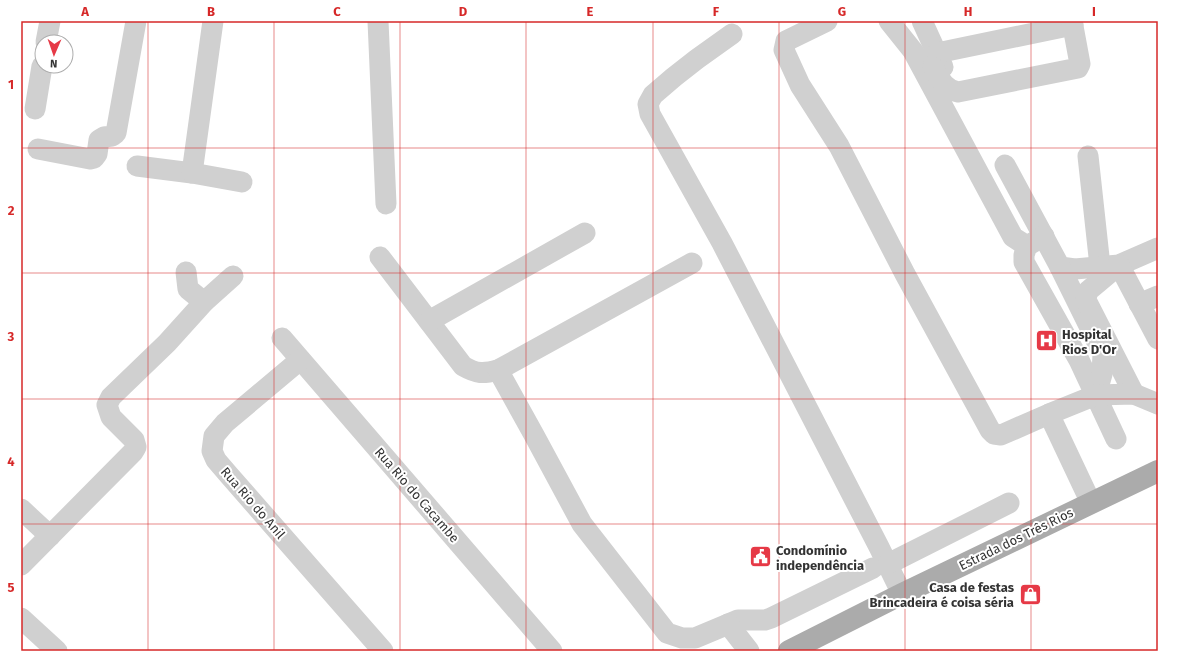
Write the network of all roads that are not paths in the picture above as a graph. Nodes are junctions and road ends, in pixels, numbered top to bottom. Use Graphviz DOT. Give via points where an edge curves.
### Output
graph roads {
  1 [pos="50,21"];
  2 [pos="136,21"];
  3 [pos="213,21"];
  4 [pos="378,21"];
  5 [pos="827,21"];
  6 [pos="922,21"];
  7 [pos="1072,23"];
  8 [pos="893,26"];
  9 [pos="48,34"];
  10 [pos="732,34"];
  11 [pos="937,54"];
  12 [pos="41,74"];
  13 [pos="954,91"];
  14 [pos="35,109"];
  15 [pos="38,149"];
  16 [pos="1088,156"];
  17 [pos="1005,165"];
  18 [pos="137,166"];
  19 [pos="192,173"];
  20 [pos="242,182"];
  21 [pos="386,204"];
  22 [pos="585,233"];
  23 [pos="1036,241"];
  24 [pos="1158,248"];
  25 [pos="380,257"];
  26 [pos="692,263"];
  27 [pos="1110,266"];
  28 [pos="1060,267"];
  29 [pos="186,272"];
  30 [pos="233,276"];
  31 [pos="1158,296"];
  32 [pos="204,302"];
  33 [pos="1139,304"];
  34 [pos="429,321"];
  35 [pos="282,338"];
  36 [pos="1158,339"];
  37 [pos="300,360"];
  38 [pos="498,370"];
  39 [pos="1134,394"];
  40 [pos="1096,396"];
  41 [pos="1158,404"];
  42 [pos="1049,414"];
  43 [pos="1116,438"];
  44 [pos="1158,471"];
  45 [pos="1009,503"];
  46 [pos="1091,503"];
  47 [pos="21,509"];
  48 [pos="50,536"];
  49 [pos="21,565"];
  50 [pos="880,566"];
  51 [pos="902,594"];
  52 [pos="21,618"];
  53 [pos="728,624"];
  54 [pos="56,651"];
  55 [pos="383,651"];
  56 [pos="552,651"];
  57 [pos="749,651"];
  58 [pos="789,651"];
  1 -- 9 [label="street"];
  2 -- 15 [label="street" via="116,132 100,140 94,158"];
  3 -- 19 [label="street"];
  4 -- 21 [label="street"];
  5 -- 42 [label="street" via="786,41 784,50 800,85 839,146 990,430 1001,436"];
  6 -- 11 [label="street"];
  7 -- 11 [label="street"];
  7 -- 13 [label="street" via="1080,64 1078,68"];
  8 -- 13 [label="street" via="906,28 915,34 943,85"];
  8 -- 23 [label="street" via="913,51 1013,236"];
  10 -- 50 [label="street" via="696,59 653,95 648,104 650,114 722,243"];
  11 -- 13 [label="street"];
  12 -- 14 [label="street"];
  16 -- 27 [label="street"];
  17 -- 23 [label="street"];
  18 -- 19 [label="street"];
  19 -- 20 [label="street"];
  22 -- 34 [label="street"];
  23 -- 28 [label="street"];
  23 -- 40 [label="street" via="1024,255 1024,262 1079,360"];
  24 -- 27 [label="street"];
  25 -- 34 [label="street"];
  26 -- 38 [label="street"];
  27 -- 28 [label="street" via="1074,269"];
  27 -- 33 [label="street"];
  27 -- 39 [label="street" via="1088,291 1086,298"];
  28 -- 40 [label="street" via="1103,354 1102,374"];
  29 -- 32 [label="street" via="188,289"];
  30 -- 32 [label="street"];
  31 -- 33 [label="street"];
  32 -- 48 [label="street" via="111,397 108,405 111,417 134,440 136,447"];
  33 -- 36 [label="street"];
  34 -- 38 [label="street" via="463,366 485,374"];
  35 -- 37 [label="street, Rua Rio do Cacambe"];
  37 -- 55 [label="street, Rua Rio do Anil" via="225,423 214,436 212,450 216,460"];
  37 -- 56 [label="street, Rua Rio do Cacambe"];
  38 -- 53 [label="street" via="582,524 667,633 682,638 695,638"];
  39 -- 40 [label="street"];
  39 -- 41 [label="street"];
  40 -- 42 [label="street"];
  40 -- 43 [label="street"];
  42 -- 46 [label="street"];
  44 -- 46 [label="main road, Estrada dos Três Rios"];
  45 -- 50 [label="street"];
  46 -- 51 [label="main road, Estrada dos Três Rios"];
  47 -- 48 [label="street"];
  48 -- 49 [label="street"];
  50 -- 51 [label="street"];
  50 -- 53 [label="street" via="771,618 738,620"];
  51 -- 58 [label="main road, Estrada dos Três Rios"];
  52 -- 54 [label="street"];
  53 -- 57 [label="street"];
}
